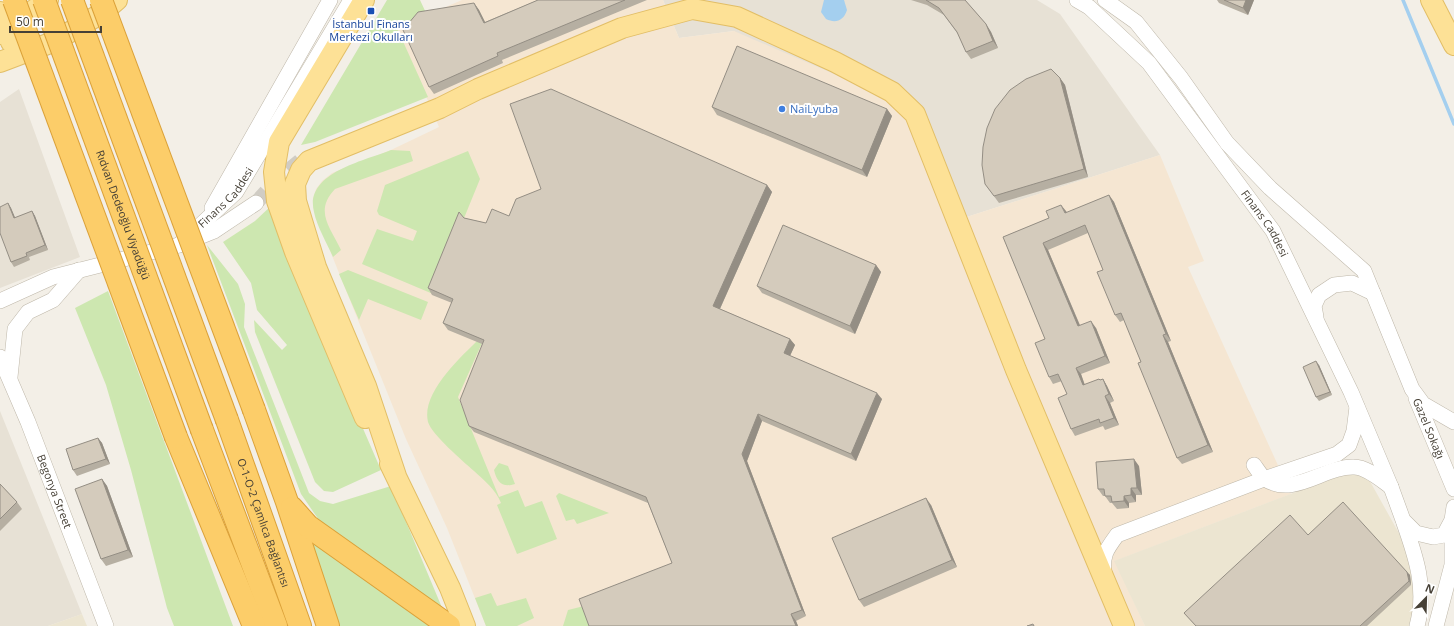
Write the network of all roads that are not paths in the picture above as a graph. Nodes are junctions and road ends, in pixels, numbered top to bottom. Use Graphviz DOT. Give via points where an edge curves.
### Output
graph roads {
  1 [pos="14,0"];
  2 [pos="44,0"];
  3 [pos="48,0"];
  4 [pos="72,0"];
  5 [pos="101,0"];
  6 [pos="117,0"];
  7 [pos="330,0"];
  8 [pos="351,0"];
  9 [pos="364,0"];
  10 [pos="1077,0"];
  11 [pos="1105,0"];
  12 [pos="1431,0"];
  13 [pos="2,25"];
  14 [pos="1454,45"];
  15 [pos="23,52"];
  16 [pos="0,62"];
  17 [pos="478,89"];
  18 [pos="315,149"];
  19 [pos="256,203"];
  20 [pos="206,219"];
  21 [pos="179,245"];
  22 [pos="79,270"];
  23 [pos="1374,293"];
  24 [pos="0,301"];
  25 [pos="1317,319"];
  26 [pos="0,357"];
  27 [pos="10,379"];
  28 [pos="1412,390"];
  29 [pos="1357,406"];
  30 [pos="1454,422"];
  31 [pos="396,476"];
  32 [pos="1269,478"];
  33 [pos="1250,484"];
  34 [pos="1391,487"];
  35 [pos="1454,489"];
  36 [pos="287,502"];
  37 [pos="1453,513"];
  38 [pos="1403,520"];
  39 [pos="1104,579"];
  40 [pos="106,626"];
  41 [pos="254,626"];
  42 [pos="276,626"];
  43 [pos="300,626"];
  44 [pos="328,626"];
  45 [pos="449,626"];
  46 [pos="465,626"];
  47 [pos="1124,626"];
  48 [pos="1417,626"];
  49 [pos="1436,626"];
  1 -- 41 [label="highway, bridge" via="176,437"];
  2 -- 42 [label="highway, Rıdvan Dedeoğlu Viyadüğü, bridge"];
  3 -- 13 [label="main road"];
  4 -- 43 [label="highway, O-1-O-2 Çamlıca Bağlantısı, bridge"];
  5 -- 36 [label="highway, bridge"];
  6 -- 15 [label="main road" via="102,13 53,42"];
  7 -- 20 [label="street, Finans Caddesi"];
  8 -- 20 [label="street, Finans Caddesi" via="236,192"];
  9 -- 31 [label="main road" via="280,142 274,172 277,201 295,252 360,407"];
  10 -- 25 [label="street, Finans Caddesi" via="1089,7 1149,63 1273,231"];
  11 -- 23 [label="street, Finans Caddesi" via="1136,22 1232,148 1270,188 1364,271"];
  12 -- 14 [label="main road"];
  13 -- 15 [label="main road" via="12,44"];
  15 -- 16 [label="main road"];
  17 -- 18 [label="street" via="438,101"];
  17 -- 31 [label="main road" via="440,108 309,161 301,170 295,184 296,201 316,267 366,386"];
  17 -- 39 [label="main road" via="622,28 692,9 737,17 835,62 892,92 915,114 1016,370"];
  19 -- 21 [label="street" via="214,231"];
  20 -- 21 [label="street"];
  21 -- 22 [label="street"];
  22 -- 24 [label="street" via="53,277"];
  22 -- 27 [label="street" via="53,300 28,312 15,329"];
  23 -- 25 [label="street" via="1352,283 1334,285 1319,294 1314,306"];
  23 -- 28 [label="street, Finans Caddesi"];
  25 -- 29 [label="street, Finans Caddesi"];
  26 -- 27 [label="street, Begonya Street"];
  27 -- 40 [label="street, Begonya Street"];
  28 -- 30 [label="street, Finans Caddesi" via="1423,404"];
  28 -- 35 [label="street, Gazel Sokağı"];
  29 -- 32 [label="street" via="1354,431 1348,445 1338,454"];
  29 -- 34 [label="street, Finans Caddesi"];
  31 -- 46 [label="main road" via="450,588"];
  32 -- 33 [label="street"];
  32 -- 33 [label="street" via="1254,465"];
  32 -- 34 [label="street" via="1280,486 1297,484 1338,469 1355,467 1371,473"];
  33 -- 39 [label="street" via="1117,535 1102,559"];
  34 -- 38 [label="street"];
  36 -- 44 [label="highway"];
  36 -- 45 [label="highway" via="308,526"];
  37 -- 38 [label="street" via="1444,535 1433,537 1416,533"];
  37 -- 49 [label="street" via="1452,565"];
  38 -- 48 [label="street" via="1418,562 1422,594"];
  39 -- 47 [label="main road"];
}
